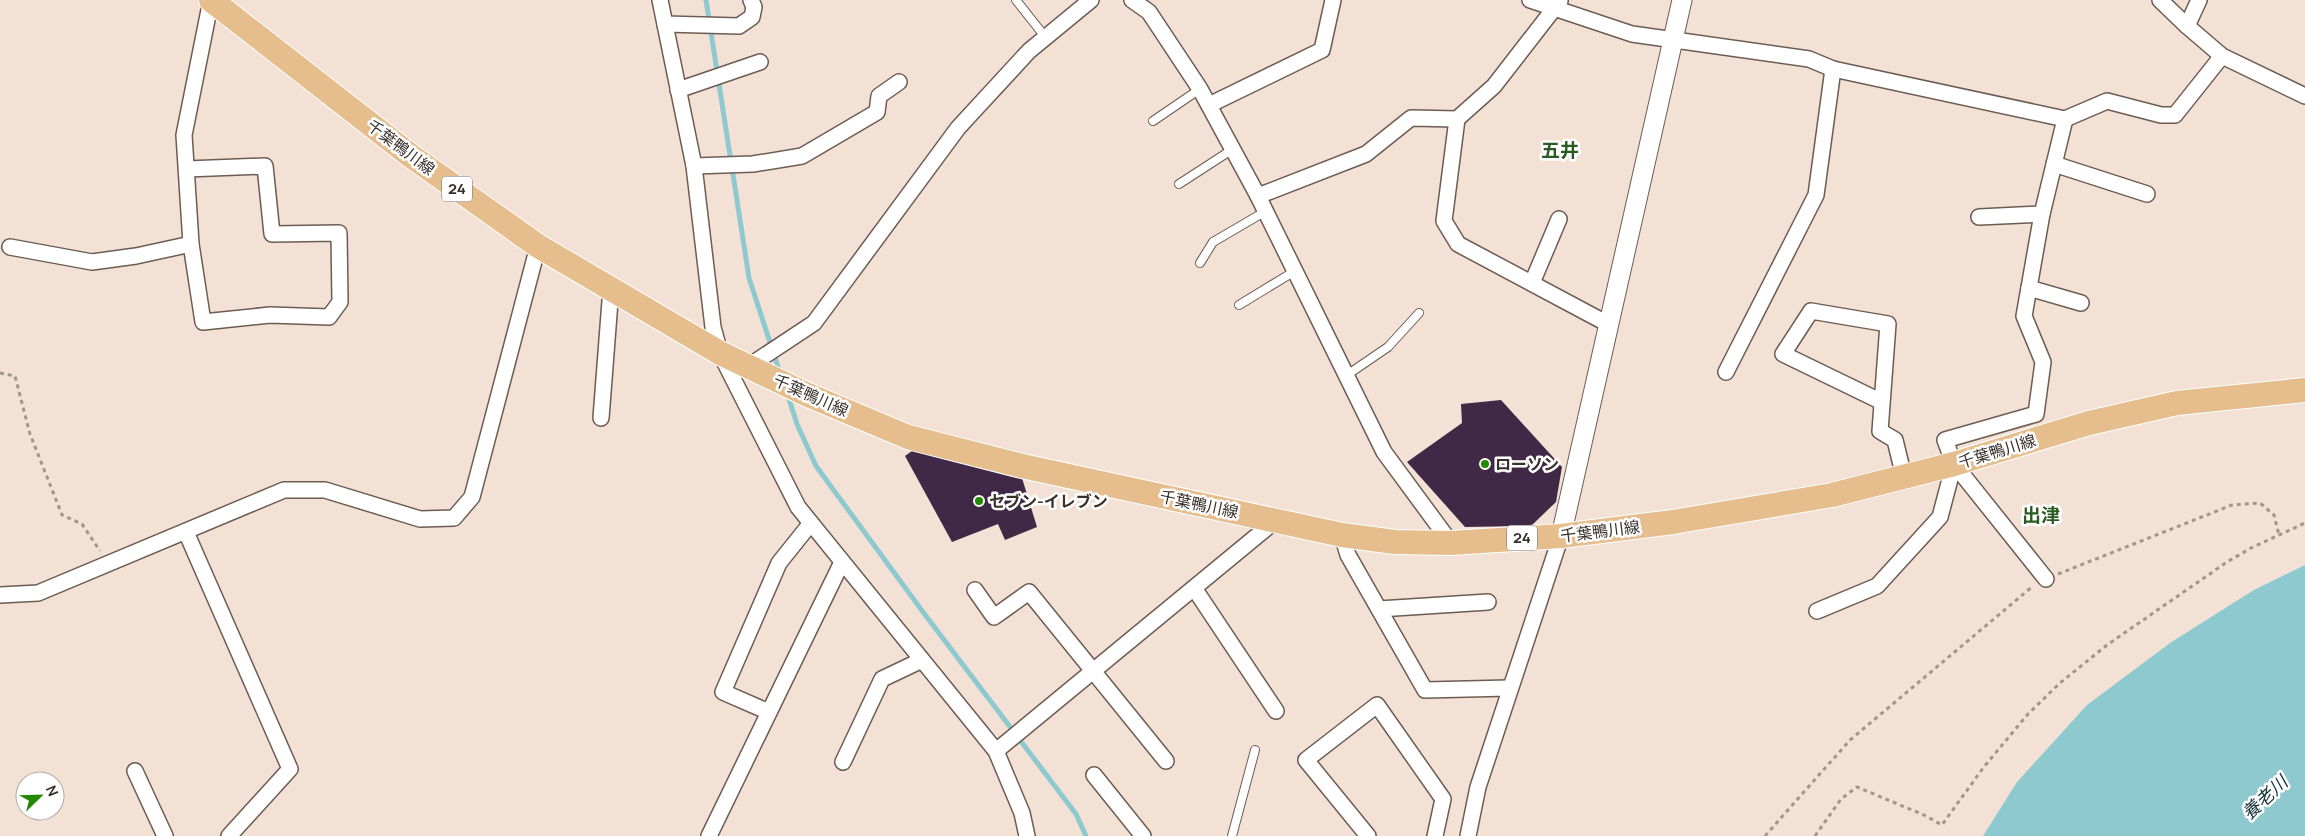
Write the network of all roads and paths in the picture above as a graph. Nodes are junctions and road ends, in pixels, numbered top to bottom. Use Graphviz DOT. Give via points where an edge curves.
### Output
graph roads {
  1 [pos="211,0"];
  2 [pos="660,0"];
  3 [pos="751,0"];
  4 [pos="1016,0"];
  5 [pos="1091,0"];
  6 [pos="1132,0"];
  7 [pos="1333,0"];
  8 [pos="1530,0"];
  9 [pos="1682,0"];
  10 [pos="2160,0"];
  11 [pos="2200,0"];
  12 [pos="1558,4"];
  13 [pos="664,24"];
  14 [pos="2186,26"];
  15 [pos="1046,38"];
  16 [pos="1673,39"];
  17 [pos="2222,56"];
  18 [pos="760,62"];
  19 [pos="1833,70"];
  20 [pos="899,82"];
  21 [pos="1200,89"];
  22 [pos="678,90"];
  23 [pos="2305,96"];
  24 [pos="1209,104"];
  25 [pos="2065,118"];
  26 [pos="1457,119"];
  27 [pos="1153,121"];
  28 [pos="1233,149"];
  29 [pos="2054,164"];
  30 [pos="694,166"];
  31 [pos="186,169"];
  32 [pos="1179,184"];
  33 [pos="2147,194"];
  34 [pos="1258,196"];
  35 [pos="1266,212"];
  36 [pos="2042,214"];
  37 [pos="1979,217"];
  38 [pos="1559,219"];
  39 [pos="191,244"];
  40 [pos="538,246"];
  41 [pos="10,247"];
  42 [pos="1200,263"];
  43 [pos="1296,271"];
  44 [pos="1532,283"];
  45 [pos="611,288"];
  46 [pos="2029,288"];
  47 [pos="2081,303"];
  48 [pos="1239,305"];
  49 [pos="1419,313"];
  50 [pos="1608,324"];
  51 [pos="720,353"];
  52 [pos="749,366"];
  53 [pos="1726,372"];
  54 [pos="0,373"];
  55 [pos="1347,375"];
  56 [pos="2305,390"];
  57 [pos="1882,402"];
  58 [pos="601,418"];
  59 [pos="1954,464"];
  60 [pos="1904,477"];
  61 [pos="1275,521"];
  62 [pos="811,523"];
  63 [pos="2305,523"];
  64 [pos="186,532"];
  65 [pos="1342,534"];
  66 [pos="2279,535"];
  67 [pos="1561,536"];
  68 [pos="1451,543"];
  69 [pos="842,562"];
  70 [pos="109,564"];
  71 [pos="2046,579"];
  72 [pos="1194,588"];
  73 [pos="976,590"];
  74 [pos="1,593"];
  75 [pos="1488,602"];
  76 [pos="1379,609"];
  77 [pos="1817,611"];
  78 [pos="922,660"];
  79 [pos="1093,671"];
  80 [pos="1509,688"];
  81 [pos="1276,710"];
  82 [pos="769,712"];
  83 [pos="1255,750"];
  84 [pos="996,751"];
  85 [pos="1166,761"];
  86 [pos="843,762"];
  87 [pos="134,771"];
  88 [pos="1094,775"];
  89 [pos="165,836"];
  90 [pos="230,836"];
  91 [pos="709,836"];
  92 [pos="1027,836"];
  93 [pos="1143,836"];
  94 [pos="1232,836"];
  95 [pos="1368,836"];
  96 [pos="1435,836"];
  97 [pos="1468,836"];
  98 [pos="1765,836"];
  99 [pos="1815,836"];
  1 -- 31 [label="street" via="184,135"];
  1 -- 40 [label="main road, 千葉鴨川線 / 24" via="411,156"];
  2 -- 13 [label="street"];
  3 -- 13 [label="street" via="754,7 752,18 738,26"];
  4 -- 15 [label="lane"];
  5 -- 15 [label="street"];
  6 -- 21 [label="street" via="1148,12"];
  7 -- 24 [label="street" via="1322,50"];
  8 -- 12 [label="street"];
  9 -- 16 [label="street"];
  10 -- 14 [label="street"];
  11 -- 14 [label="street"];
  12 -- 16 [label="street" via="1632,34"];
  12 -- 26 [label="street" via="1494,86"];
  13 -- 22 [label="street"];
  14 -- 17 [label="street"];
  15 -- 52 [label="street" via="1029,51 958,128 814,323"];
  16 -- 19 [label="street" via="1809,59"];
  16 -- 50 [label="street"];
  17 -- 23 [label="street"];
  17 -- 25 [label="street" via="2175,115 2161,115 2107,101"];
  18 -- 22 [label="street"];
  19 -- 25 [label="street"];
  19 -- 53 [label="street" via="1816,195"];
  20 -- 30 [label="street" via="879,96 877,112 802,156 753,164"];
  21 -- 24 [label="street"];
  21 -- 27 [label="lane"];
  22 -- 30 [label="street"];
  24 -- 28 [label="street"];
  25 -- 29 [label="street"];
  26 -- 34 [label="street" via="1411,118 1366,154"];
  26 -- 44 [label="street" via="1444,221 1463,248"];
  28 -- 32 [label="lane"];
  28 -- 34 [label="street"];
  29 -- 33 [label="street"];
  29 -- 36 [label="street"];
  30 -- 51 [label="street" via="713,327"];
  31 -- 39 [label="street"];
  31 -- 39 [label="street" via="265,166 272,234 339,233 340,302 329,317 270,315 203,322"];
  34 -- 35 [label="street"];
  35 -- 42 [label="lane" via="1213,242"];
  35 -- 43 [label="street"];
  36 -- 37 [label="street"];
  36 -- 46 [label="street"];
  38 -- 44 [label="street"];
  39 -- 41 [label="street" via="92,262"];
  40 -- 45 [label="main road, 千葉鴨川線 / 24"];
  40 -- 64 [label="street" via="472,498 454,518 420,519 325,490 284,490"];
  43 -- 48 [label="lane"];
  43 -- 55 [label="street"];
  44 -- 50 [label="street"];
  45 -- 51 [label="main road, 千葉鴨川線 / 24"];
  45 -- 58 [label="street"];
  46 -- 47 [label="street"];
  46 -- 59 [label="street" via="2024,316 2043,362 2036,414 1945,440"];
  49 -- 55 [label="lane" via="1388,347"];
  50 -- 67 [label="street"];
  51 -- 52 [label="main road, 千葉鴨川線 / 24"];
  51 -- 62 [label="street" via="798,507"];
  52 -- 61 [label="main road, 千葉鴨川線 / 24" via="908,437 1022,466"];
  54 -- 70 [label="path" via="16,376 30,434 62,514 82,524"];
  55 -- 68 [label="street" via="1384,452"];
  56 -- 59 [label="main road, 千葉鴨川線 / 24" via="2177,404 2090,423"];
  57 -- 57 [label="street" via="1888,324 1811,311 1782,354"];
  57 -- 60 [label="street" via="1880,431 1895,440"];
  59 -- 60 [label="main road, 千葉鴨川線 / 24"];
  59 -- 71 [label="street"];
  59 -- 77 [label="street" via="1940,517 1877,586"];
  60 -- 67 [label="main road, 千葉鴨川線 / 24" via="1738,511"];
  61 -- 65 [label="main road, 千葉鴨川線 / 24"];
  61 -- 72 [label="street"];
  62 -- 69 [label="street"];
  62 -- 82 [label="street" via="779,563 723,692"];
  63 -- 66 [label="path"];
  64 -- 70 [label="street"];
  64 -- 90 [label="street" via="290,769"];
  65 -- 68 [label="main road, 千葉鴨川線 / 24" via="1395,542"];
  65 -- 76 [label="street" via="1348,555"];
  66 -- 71 [label="path" via="2274,515 2260,503 2232,505"];
  66 -- 99 [label="path" via="2227,562 2167,602 2060,683 2028,714 1983,768 1942,825 1858,787 1841,799"];
  67 -- 68 [label="main road, 千葉鴨川線 / 24"];
  67 -- 80 [label="street"];
  69 -- 78 [label="street"];
  69 -- 82 [label="street"];
  70 -- 74 [label="street" via="38,593"];
  71 -- 98 [label="path" via="2036,583 1850,740"];
  72 -- 79 [label="street"];
  72 -- 81 [label="street"];
  73 -- 79 [label="street" via="994,617 1029,592"];
  75 -- 76 [label="street"];
  76 -- 80 [label="street" via="1425,690"];
  78 -- 84 [label="street"];
  78 -- 86 [label="street" via="882,680"];
  79 -- 84 [label="street"];
  79 -- 85 [label="street"];
  80 -- 97 [label="street" via="1478,786"];
  82 -- 91 [label="street"];
  83 -- 94 [label="lane"];
  84 -- 92 [label="street" via="1022,813"];
  87 -- 89 [label="street"];
  88 -- 93 [label="street"];
  95 -- 96 [label="street" via="1306,760 1377,705 1443,799"];
}
